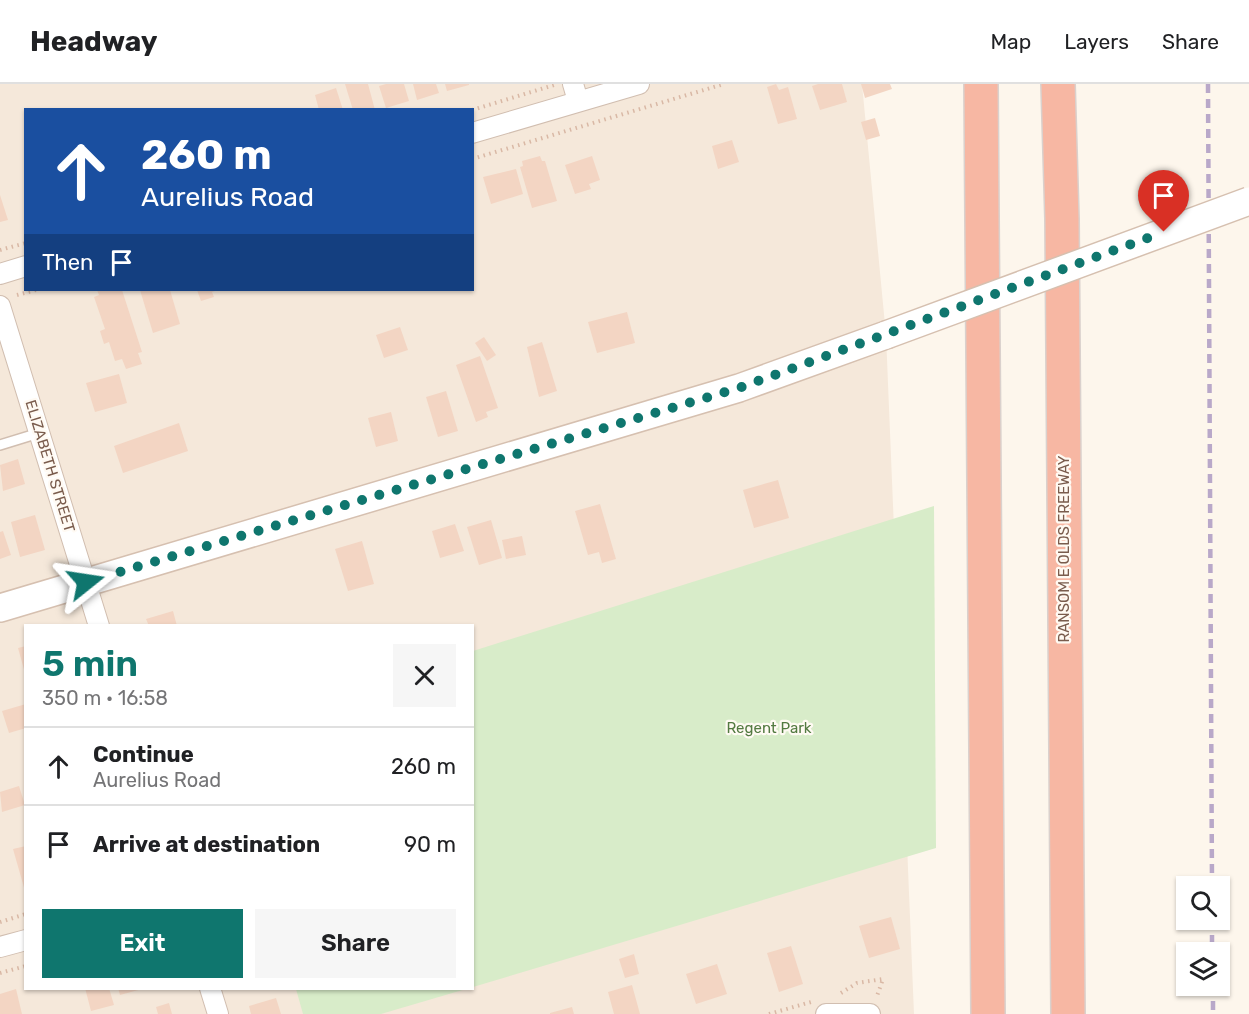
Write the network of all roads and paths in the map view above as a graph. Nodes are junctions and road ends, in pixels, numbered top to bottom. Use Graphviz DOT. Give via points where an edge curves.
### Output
graph roads {
  1 [pos="557,84"];
  2 [pos="639,84"];
  3 [pos="724,84"];
  4 [pos="981,84"];
  5 [pos="1058,84"];
  6 [pos="575,93"];
  7 [pos="474,109"];
  8 [pos="474,132"];
  9 [pos="474,158"];
  10 [pos="1249,201"];
  11 [pos="24,267"];
  12 [pos="0,273"];
  13 [pos="0,306"];
  14 [pos="39,433"];
  15 [pos="0,445"];
  16 [pos="86,582"];
  17 [pos="0,608"];
  18 [pos="98,624"];
  19 [pos="24,915"];
  20 [pos="0,922"];
  21 [pos="24,941"];
  22 [pos="0,947"];
  23 [pos="24,967"];
  24 [pos="0,973"];
  25 [pos="211,990"];
  26 [pos="218,1014"];
  27 [pos="826,1014"];
  28 [pos="870,1014"];
  29 [pos="988,1014"];
  30 [pos="1068,1014"];
  1 -- 7 [label="path"];
  2 -- 6 [label="street"];
  3 -- 9 [label="path"];
  4 -- 29 [label="highway"];
  5 -- 30 [label="highway, RANSOM E OLDS FREEWAY"];
  6 -- 8 [label="street"];
  10 -- 16 [label="street, bridge" via="717,395"];
  11 -- 12 [label="street"];
  13 -- 14 [label="street, ELIZABETH STREET"];
  14 -- 15 [label="lane"];
  14 -- 16 [label="street, ELIZABETH STREET"];
  16 -- 17 [label="street"];
  16 -- 18 [label="street, ELIZABETH STREET"];
  19 -- 20 [label="path"];
  21 -- 22 [label="street"];
  23 -- 24 [label="path"];
  25 -- 26 [label="street"];
  27 -- 28 [label="street"];
}
